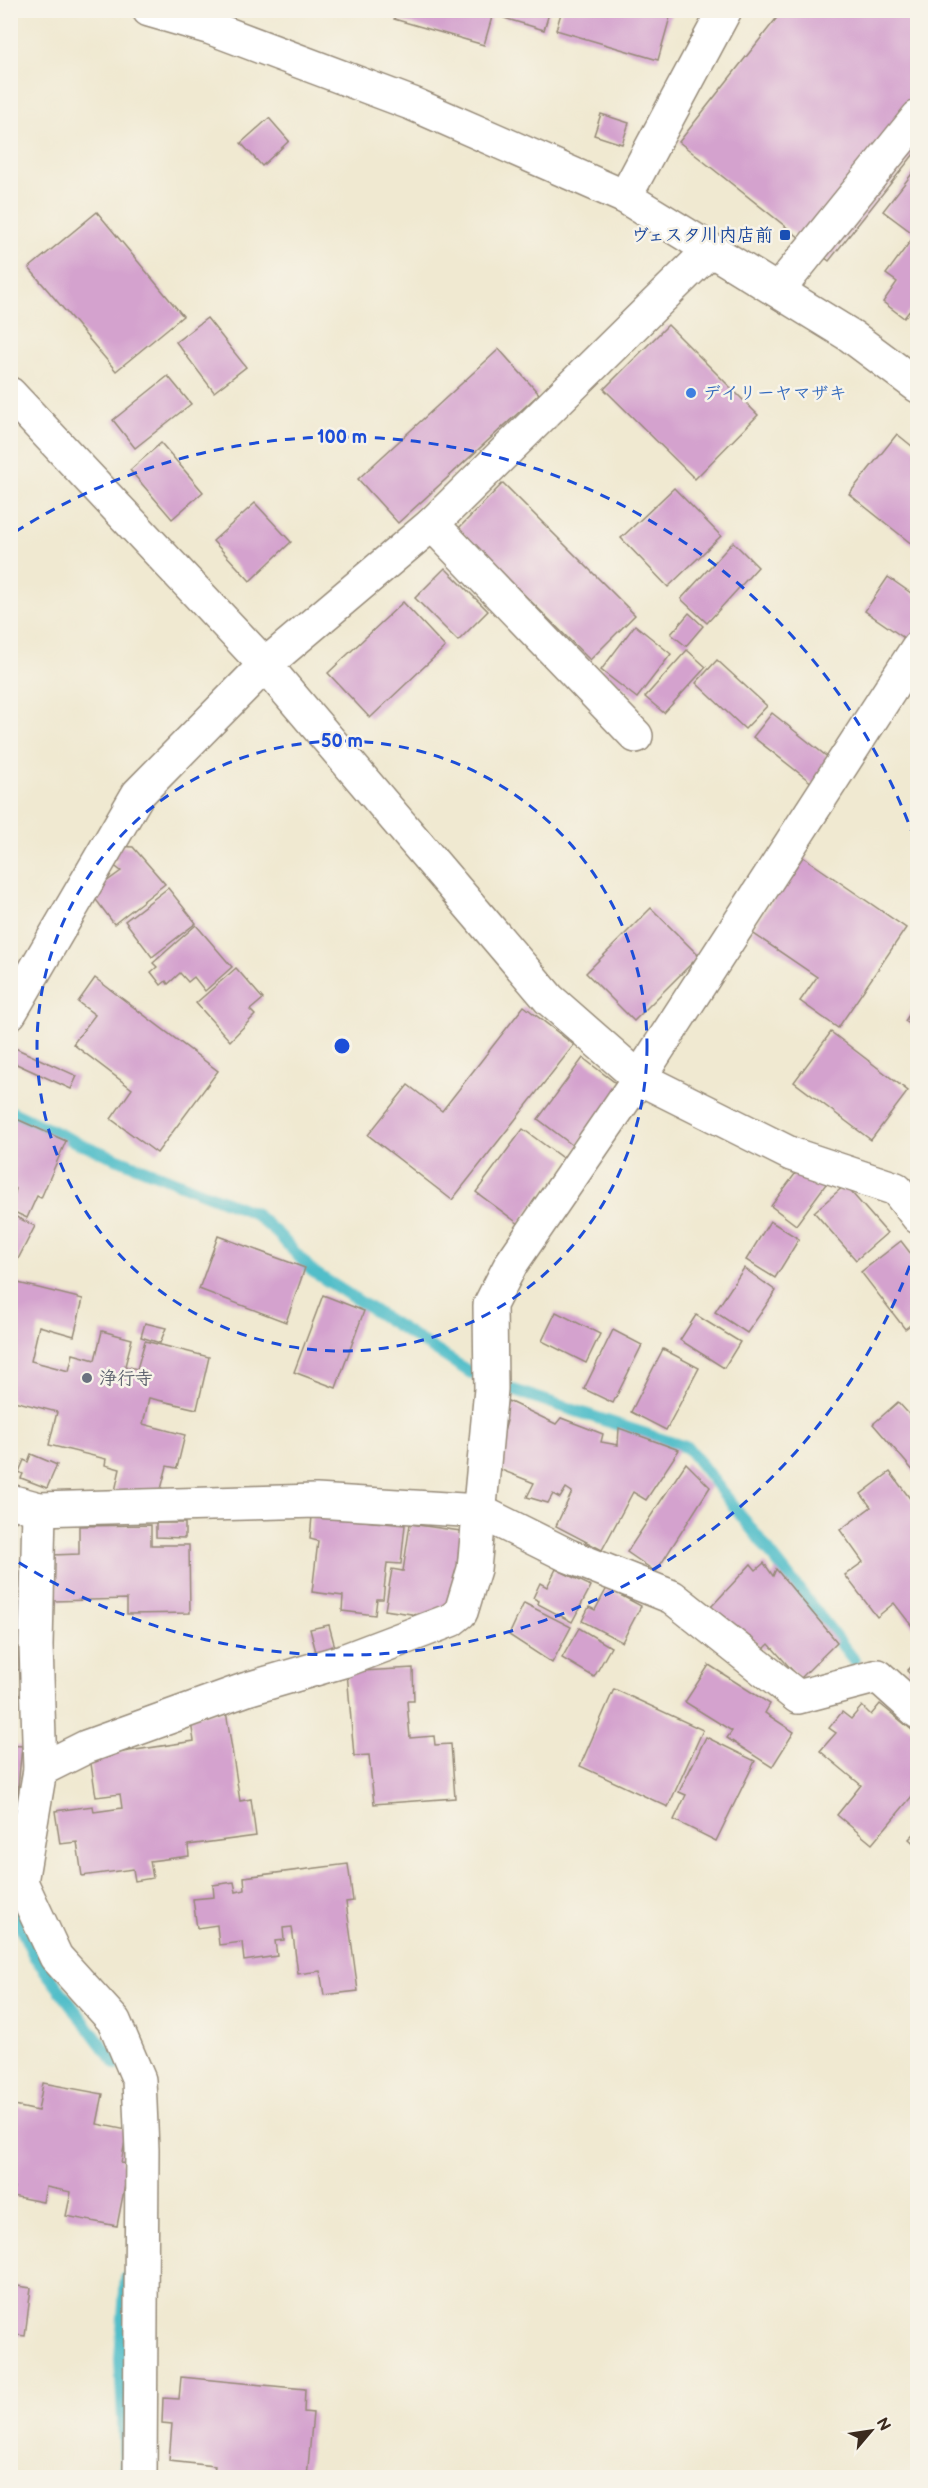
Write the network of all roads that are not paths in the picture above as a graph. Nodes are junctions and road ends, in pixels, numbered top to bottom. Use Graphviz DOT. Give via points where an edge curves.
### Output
graph roads {
  1 [pos="149,10"];
  2 [pos="725,10"];
  3 [pos="918,117"];
  4 [pos="625,197"];
  5 [pos="709,251"];
  6 [pos="778,290"];
  7 [pos="918,386"];
  8 [pos="10,394"];
  9 [pos="432,524"];
  10 [pos="918,647"];
  11 [pos="265,665"];
  12 [pos="636,736"];
  13 [pos="10,1013"];
  14 [pos="639,1078"];
  15 [pos="918,1217"];
  16 [pos="25,1505"];
  17 [pos="479,1511"];
  18 [pos="918,1712"];
  19 [pos="40,1770"];
  20 [pos="141,2478"];
  1 -- 4 [label="street" via="211,28 413,104"];
  2 -- 4 [label="street"];
  3 -- 6 [label="street"];
  4 -- 5 [label="street"];
  5 -- 6 [label="street"];
  5 -- 9 [label="street"];
  6 -- 7 [label="street" via="851,336"];
  8 -- 11 [label="street"];
  9 -- 11 [label="street"];
  9 -- 12 [label="street"];
  10 -- 14 [label="street"];
  11 -- 13 [label="street" via="138,794"];
  11 -- 14 [label="street" via="549,999"];
  14 -- 15 [label="street" via="791,1154 897,1189"];
  14 -- 17 [label="street" via="512,1264 490,1305 491,1389"];
  16 -- 17 [label="street" via="316,1501"];
  16 -- 19 [label="street" via="36,1646"];
  17 -- 18 [label="street" via="569,1556 672,1597 798,1697 878,1676"];
  17 -- 19 [label="street" via="474,1569 461,1612 451,1620 86,1747"];
  19 -- 20 [label="street" via="21,1882 56,1957 114,2021 140,2080"];
}
